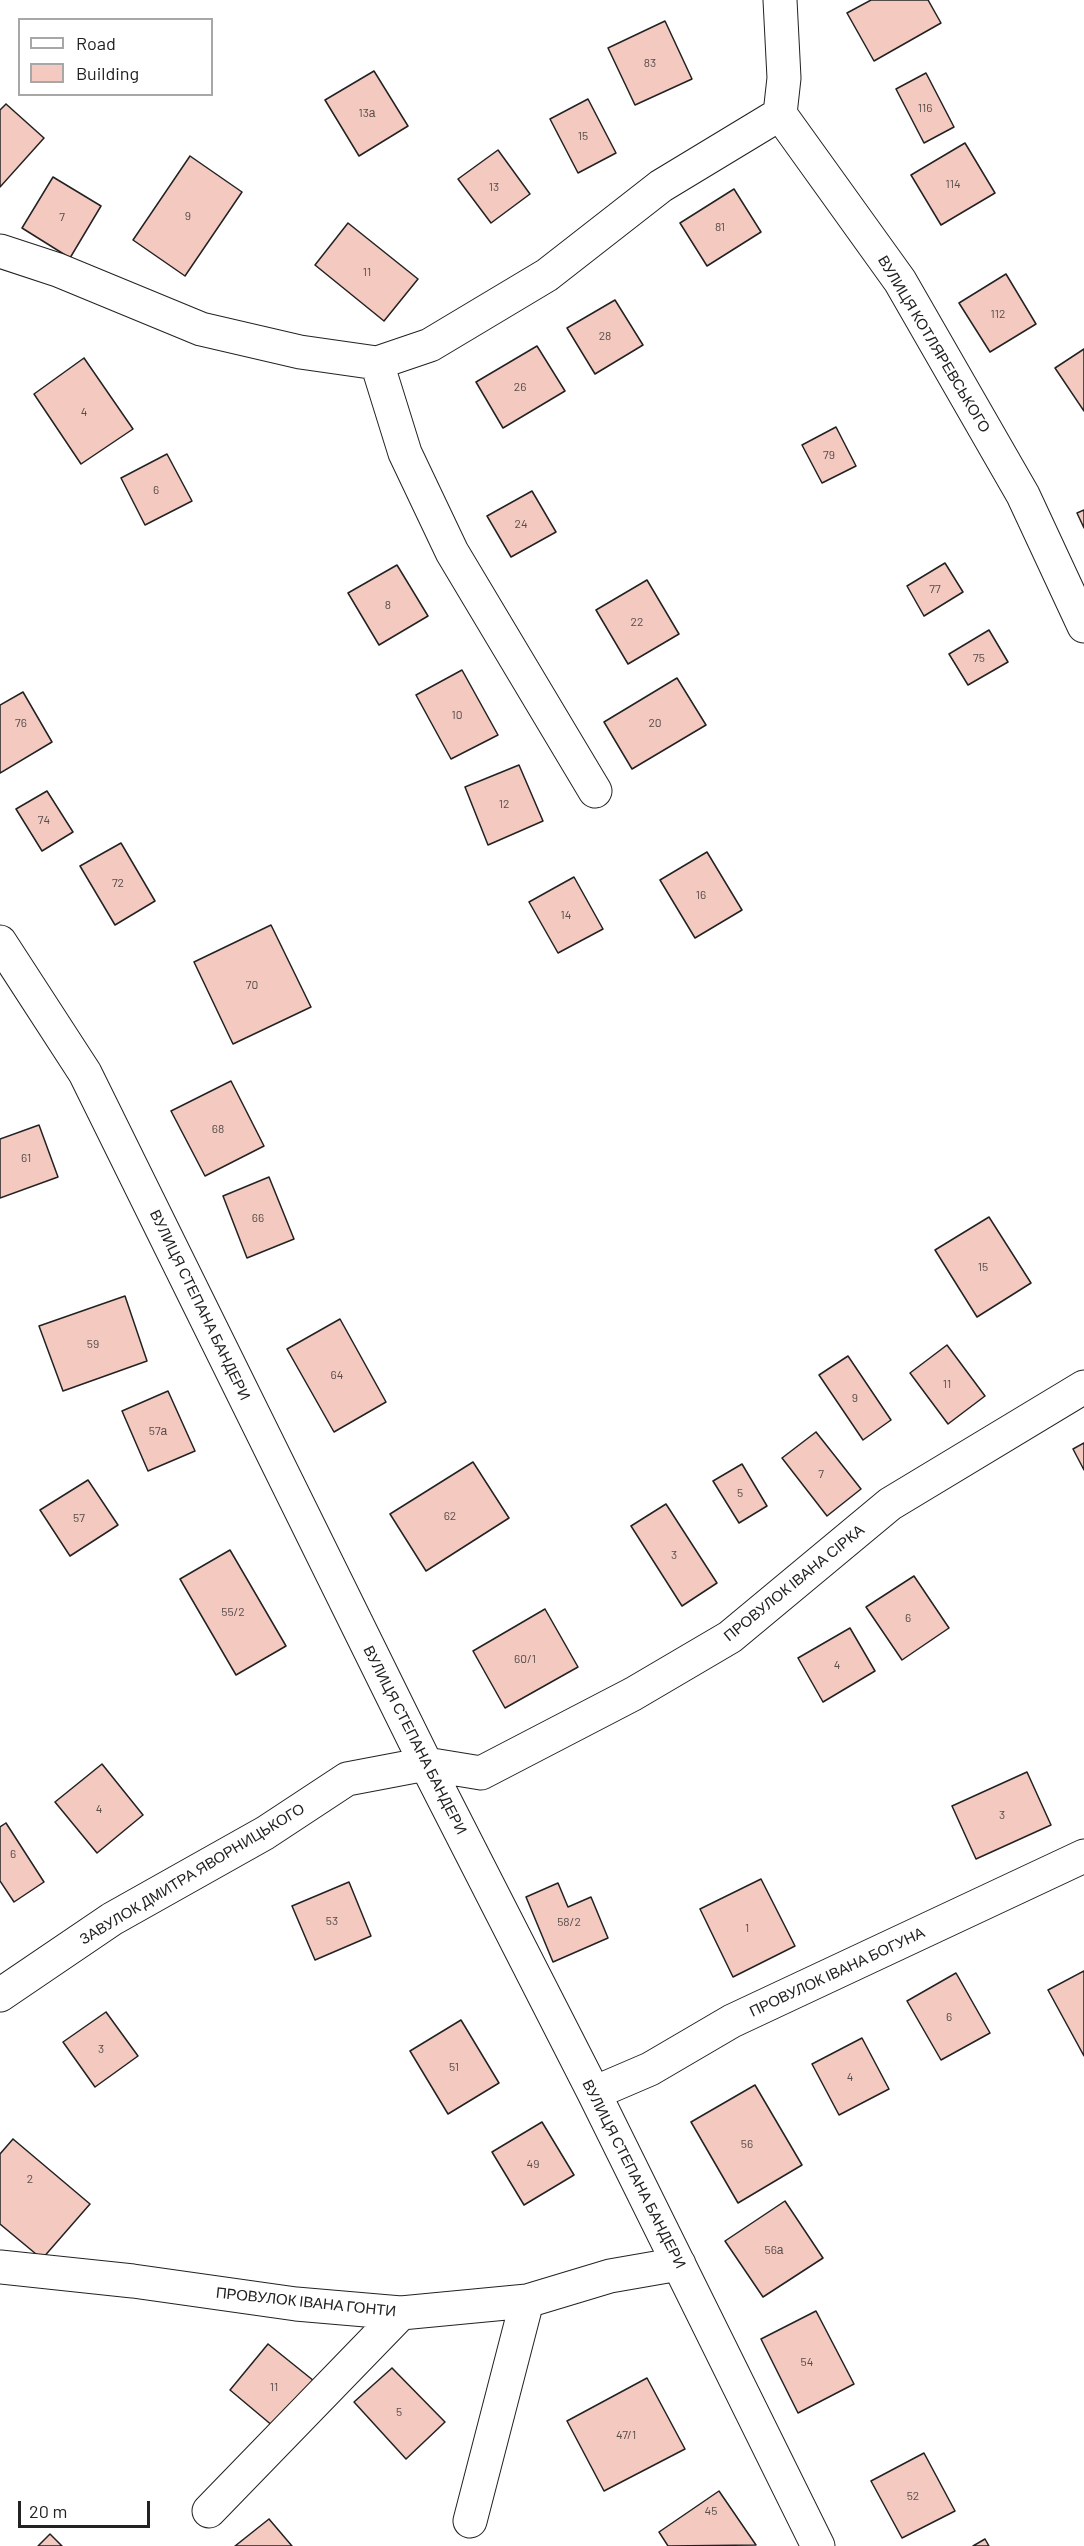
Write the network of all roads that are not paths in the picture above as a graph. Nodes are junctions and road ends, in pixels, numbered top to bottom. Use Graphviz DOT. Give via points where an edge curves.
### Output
graph roads {
  1 [pos="780,0"];
  2 [pos="780,114"];
  3 [pos="0,251"];
  4 [pos="377,363"];
  5 [pos="1084,626"];
  6 [pos="595,791"];
  7 [pos="0,942"];
  8 [pos="1084,1387"];
  9 [pos="426,1764"];
  10 [pos="1084,1856"];
  11 [pos="0,1995"];
  12 [pos="594,2093"];
  13 [pos="680,2264"];
  14 [pos="0,2267"];
  15 [pos="527,2301"];
  16 [pos="401,2313"];
  17 [pos="209,2511"];
  18 [pos="470,2521"];
  19 [pos="818,2546"];
  1 -- 2 [label="street" via="784,78"];
  2 -- 4 [label="street" via="661,186 547,275 430,345"];
  2 -- 5 [label="street, ВУЛИЦЯ КОТЛЯРЕВСЬКОГО" via="900,281 1023,495"];
  3 -- 4 [label="street" via="58,270 201,329 300,352"];
  4 -- 6 [label="street" via="405,453 452,552"];
  7 -- 9 [label="street, ВУЛИЦЯ СТЕПАНА БАНДЕРИ" via="85,1073"];
  8 -- 9 [label="street, ПРОВУЛОК ІВАНА СІРКА" via="890,1504 730,1636 633,1694 482,1773"];
  9 -- 11 [label="street, ЗАВУЛОК ДМИТРА ЯВОРНИЦЬКОГО" via="347,1779 265,1833 112,1919"];
  9 -- 12 [label="street, ВУЛИЦЯ СТЕПАНА БАНДЕРИ"];
  10 -- 12 [label="street, ПРОВУЛОК ІВАНА БОГУНА" via="732,2021 650,2069"];
  12 -- 13 [label="street, ВУЛИЦЯ СТЕПАНА БАНДЕРИ"];
  13 -- 15 [label="street, ПРОВУЛОК ІВАНА ГОНТИ" via="610,2276"];
  13 -- 19 [label="street, ВУЛИЦЯ СТЕПАНА БАНДЕРИ"];
  14 -- 16 [label="street, ПРОВУЛОК ІВАНА ГОНТИ" via="296,2304"];
  15 -- 16 [label="street, ПРОВУЛОК ІВАНА ГОНТИ"];
  15 -- 18 [label="street"];
  16 -- 17 [label="street"];
}
